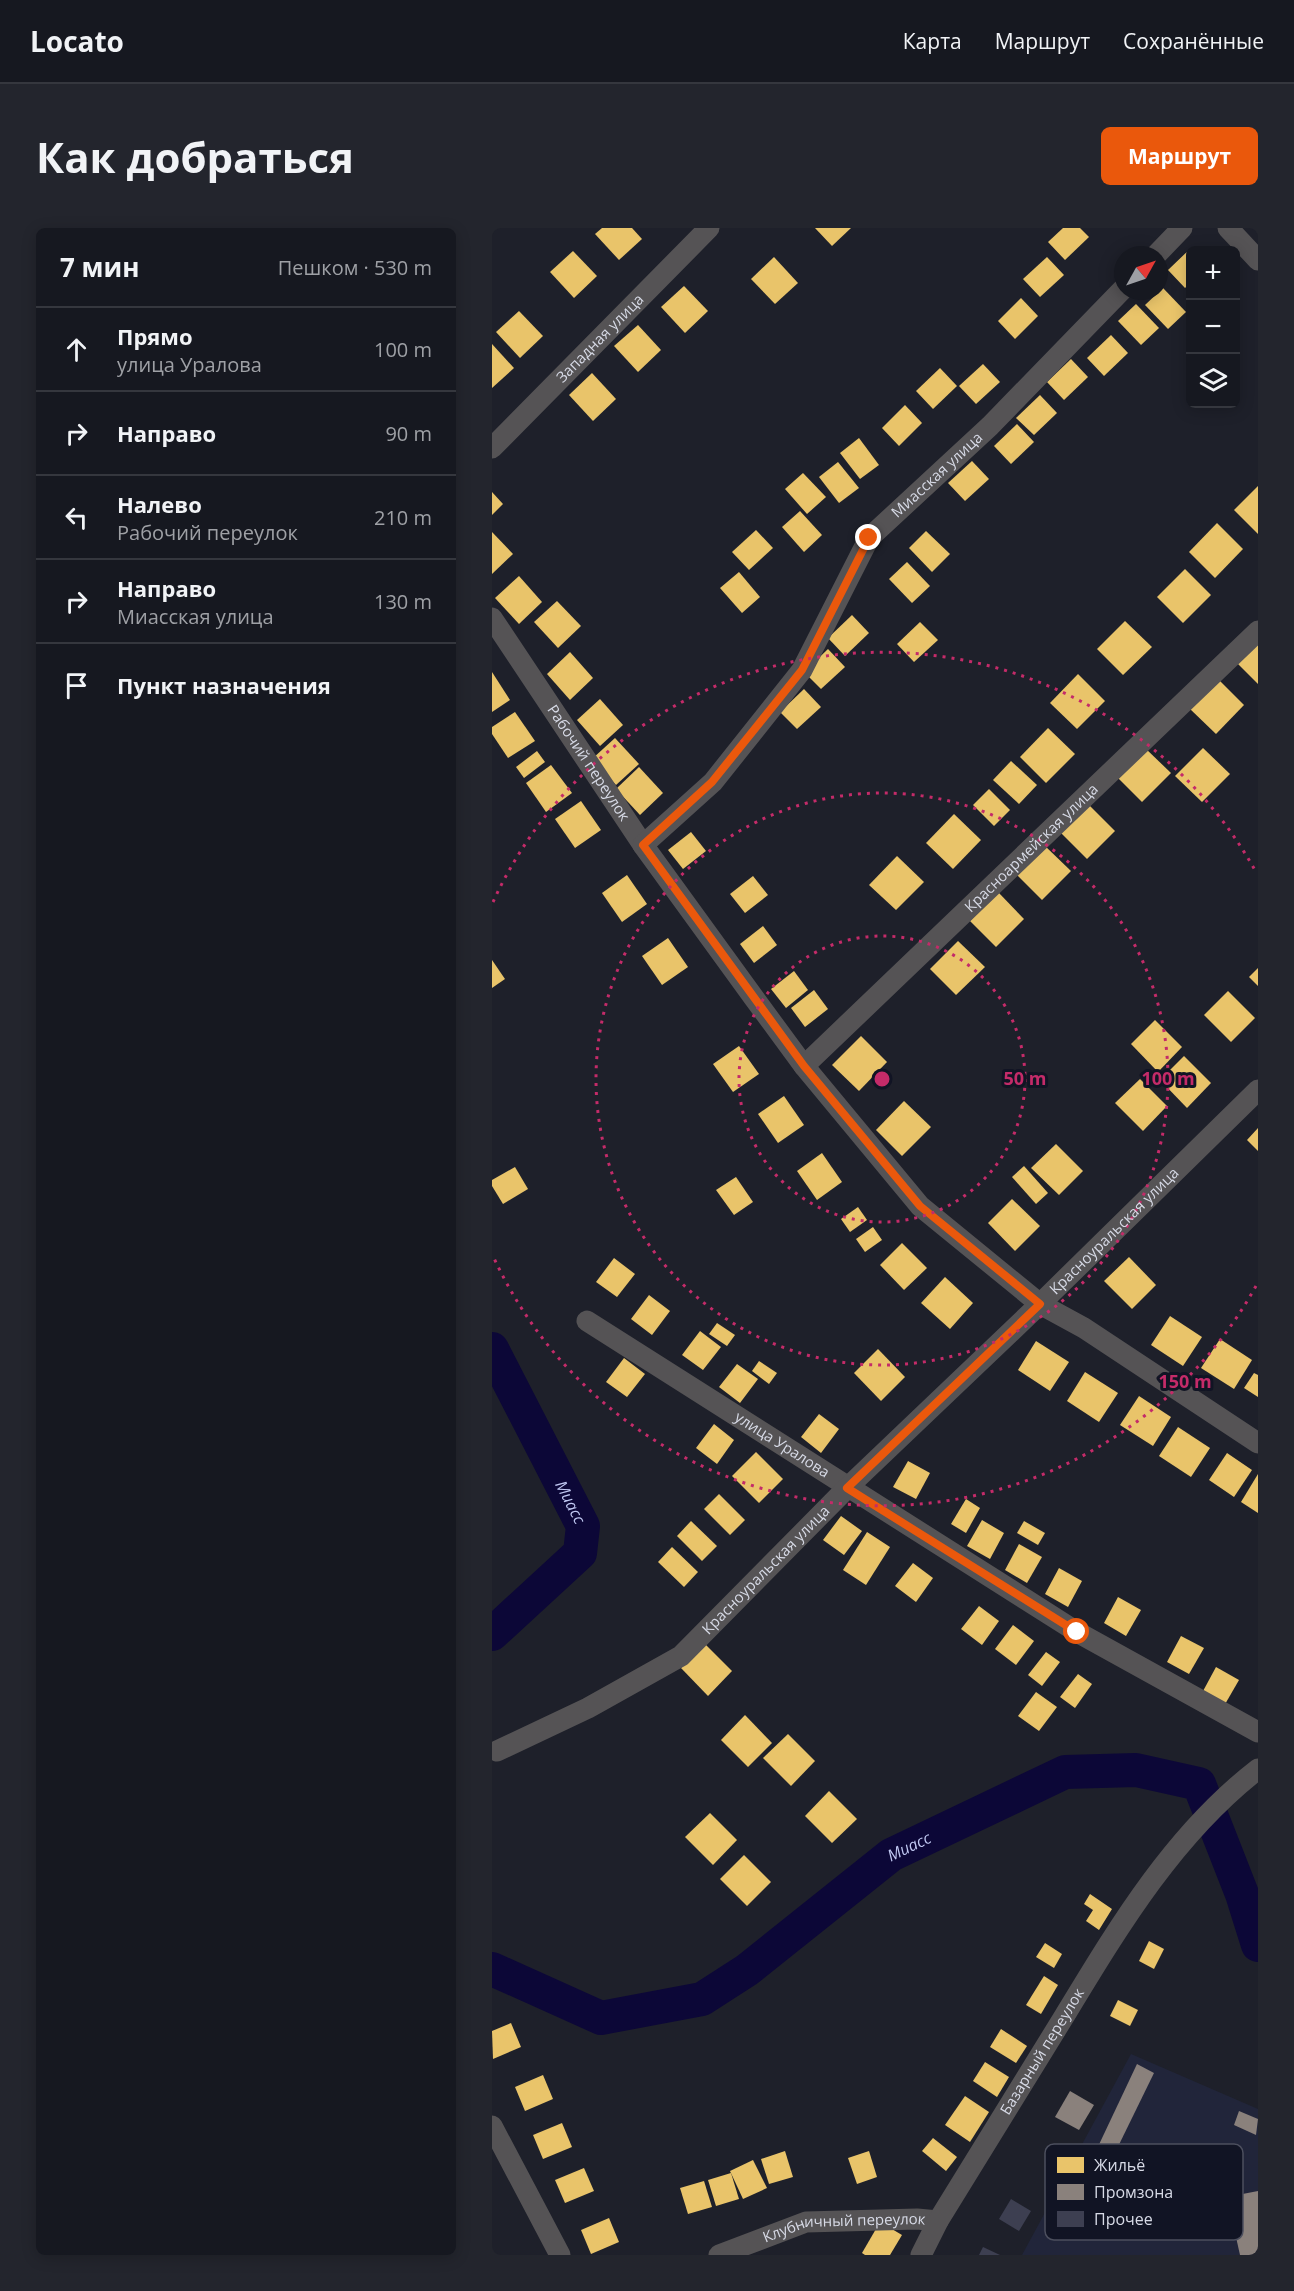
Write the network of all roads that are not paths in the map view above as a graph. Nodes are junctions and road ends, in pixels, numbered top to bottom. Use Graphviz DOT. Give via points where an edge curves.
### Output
graph roads {
  1 [pos="709,228"];
  2 [pos="1182,228"];
  3 [pos="1228,228"];
  4 [pos="1165,246"];
  5 [pos="1258,260"];
  6 [pos="1114,298"];
  7 [pos="492,447"];
  8 [pos="492,618"];
  9 [pos="1258,631"];
  10 [pos="643,845"];
  11 [pos="804,1066"];
  12 [pos="1258,1090"];
  13 [pos="1040,1304"];
  14 [pos="587,1321"];
  15 [pos="1258,1443"];
  16 [pos="847,1488"];
  17 [pos="1258,1732"];
  18 [pos="497,1751"];
  19 [pos="1258,1769"];
  20 [pos="492,2126"];
  21 [pos="938,2221"];
  22 [pos="560,2255"];
  23 [pos="719,2255"];
  24 [pos="921,2255"];
  1 -- 7 [label="street, Западная улица"];
  2 -- 4 [label="street"];
  3 -- 5 [label="street"];
  6 -- 10 [label="street, Миасская улица" via="990,426 869,538 802,670 712,782"];
  8 -- 10 [label="street, Рабочий переулок"];
  9 -- 11 [label="street, Красноармейская улица"];
  10 -- 11 [label="street, Рабочий переулок"];
  11 -- 13 [label="street, Рабочий переулок" via="920,1206"];
  12 -- 13 [label="street, Красноуральская улица"];
  13 -- 15 [label="street, Рабочий переулок" via="1084,1328"];
  13 -- 16 [label="street, Красноуральская улица"];
  14 -- 16 [label="street, улица Уралова"];
  16 -- 17 [label="street, улица Уралова" via="1077,1632"];
  16 -- 18 [label="street, Красноуральская улица" via="681,1656 588,1708"];
  19 -- 21 [label="street, Базарный переулок" via="1172,1854 1124,1918"];
  20 -- 22 [label="street"];
  21 -- 23 [label="street, Клубничный переулок" via="806,2222"];
  21 -- 24 [label="street, Базарный переулок"];
}
